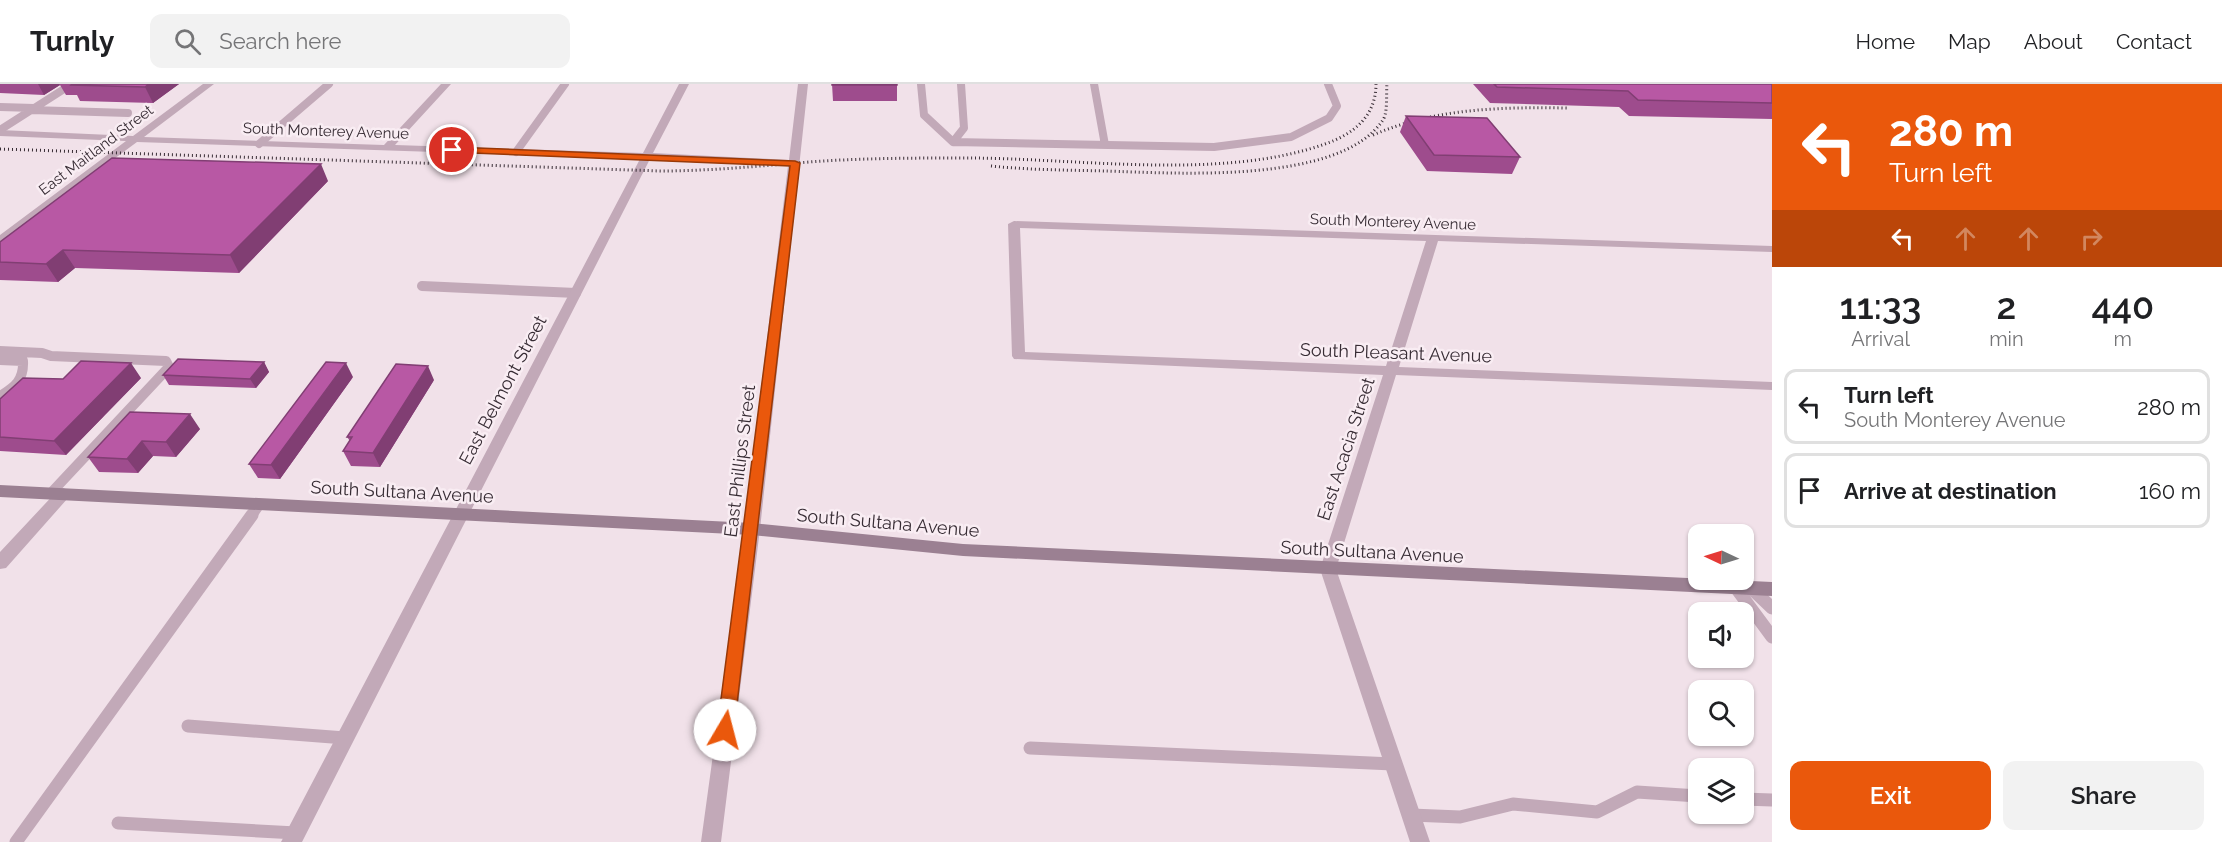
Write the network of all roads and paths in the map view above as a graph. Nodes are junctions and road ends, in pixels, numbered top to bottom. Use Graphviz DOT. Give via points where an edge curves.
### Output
graph roads {
  1 [pos="72,84"];
  2 [pos="209,84"];
  3 [pos="328,84"];
  4 [pos="447,84"];
  5 [pos="565,84"];
  6 [pos="684,84"];
  7 [pos="803,84"];
  8 [pos="921,84"];
  9 [pos="961,84"];
  10 [pos="1094,84"];
  11 [pos="1328,84"];
  12 [pos="0,107"];
  13 [pos="33,109"];
  14 [pos="128,113"];
  15 [pos="0,131"];
  16 [pos="136,139"];
  17 [pos="953,142"];
  18 [pos="259,144"];
  19 [pos="1105,145"];
  20 [pos="387,148"];
  21 [pos="516,152"];
  22 [pos="647,156"];
  23 [pos="795,163"];
  24 [pos="1433,238"];
  25 [pos="0,240"];
  26 [pos="1772,249"];
  27 [pos="422,286"];
  28 [pos="576,293"];
  29 [pos="0,351"];
  30 [pos="1019,356"];
  31 [pos="0,360"];
  32 [pos="1392,371"];
  33 [pos="1772,386"];
  34 [pos="0,396"];
  35 [pos="0,491"];
  36 [pos="57,494"];
  37 [pos="260,504"];
  38 [pos="460,515"];
  39 [pos="752,529"];
  40 [pos="0,562"];
  41 [pos="1328,569"];
  42 [pos="1688,585"];
  43 [pos="1754,588"];
  44 [pos="1772,589"];
  45 [pos="1745,590"];
  46 [pos="1747,590"];
  47 [pos="1772,608"];
  48 [pos="1772,637"];
  49 [pos="188,726"];
  50 [pos="345,738"];
  51 [pos="1030,748"];
  52 [pos="1393,764"];
  53 [pos="1688,795"];
  54 [pos="1754,799"];
  55 [pos="1772,800"];
  56 [pos="1411,815"];
  57 [pos="118,823"];
  58 [pos="294,838"];
  59 [pos="16,842"];
  60 [pos="711,842"];
  61 [pos="1420,842"];
  1 -- 13 [label="lane"];
  2 -- 16 [label="street, East Maitland Street"];
  3 -- 18 [label="lane"];
  4 -- 20 [label="street"];
  5 -- 21 [label="lane"];
  6 -- 22 [label="street, East Belmont Street"];
  7 -- 23 [label="street, East Phillips Street"];
  8 -- 17 [label="lane" via="924,115"];
  9 -- 17 [label="lane" via="964,128"];
  10 -- 19 [label="lane"];
  11 -- 19 [label="lane" via="1337,106 1329,118 1291,137 1214,147"];
  12 -- 13 [label="lane"];
  13 -- 14 [label="lane"];
  13 -- 15 [label="lane"];
  15 -- 16 [label="street, South Monterey Avenue"];
  16 -- 18 [label="street, South Monterey Avenue"];
  16 -- 25 [label="street, East Maitland Street"];
  17 -- 19 [label="lane"];
  18 -- 20 [label="street, South Monterey Avenue"];
  20 -- 21 [label="street, South Monterey Avenue"];
  21 -- 22 [label="street, South Monterey Avenue"];
  22 -- 23 [label="street, South Monterey Avenue"];
  22 -- 28 [label="street, East Belmont Street"];
  23 -- 39 [label="street, East Phillips Street"];
  24 -- 26 [label="street, South Monterey Avenue"];
  24 -- 30 [label="street, South Monterey Avenue" via="1014,224"];
  24 -- 32 [label="street, East Acacia Street"];
  27 -- 28 [label="lane"];
  28 -- 38 [label="street, East Belmont Street"];
  29 -- 36 [label="lane" via="166,361 169,367"];
  30 -- 32 [label="street, South Pleasant Avenue"];
  31 -- 34 [label="lane" via="23,361 24,369 18,385"];
  32 -- 33 [label="street, South Pleasant Avenue"];
  32 -- 41 [label="street, East Acacia Street"];
  35 -- 36 [label="street, South Sultana Avenue"];
  36 -- 37 [label="street, South Sultana Avenue"];
  36 -- 40 [label="street"];
  37 -- 38 [label="street, South Sultana Avenue"];
  37 -- 59 [label="lane"];
  38 -- 39 [label="street, South Sultana Avenue"];
  38 -- 50 [label="street, East Belmont Street"];
  39 -- 41 [label="street, South Sultana Avenue" via="963,550"];
  39 -- 60 [label="street, East Phillips Street"];
  41 -- 42 [label="street, South Sultana Avenue"];
  41 -- 52 [label="street"];
  43 -- 44 [label="street, South Sultana Avenue"];
  45 -- 48 [label="lane"];
  46 -- 47 [label="lane"];
  49 -- 50 [label="lane"];
  50 -- 58 [label="street, East Belmont Street"];
  51 -- 52 [label="lane"];
  52 -- 56 [label="street"];
  53 -- 56 [label="lane" via="1637,792 1597,812 1513,804 1460,817"];
  54 -- 55 [label="lane"];
  56 -- 61 [label="street"];
  57 -- 58 [label="lane"];
}
